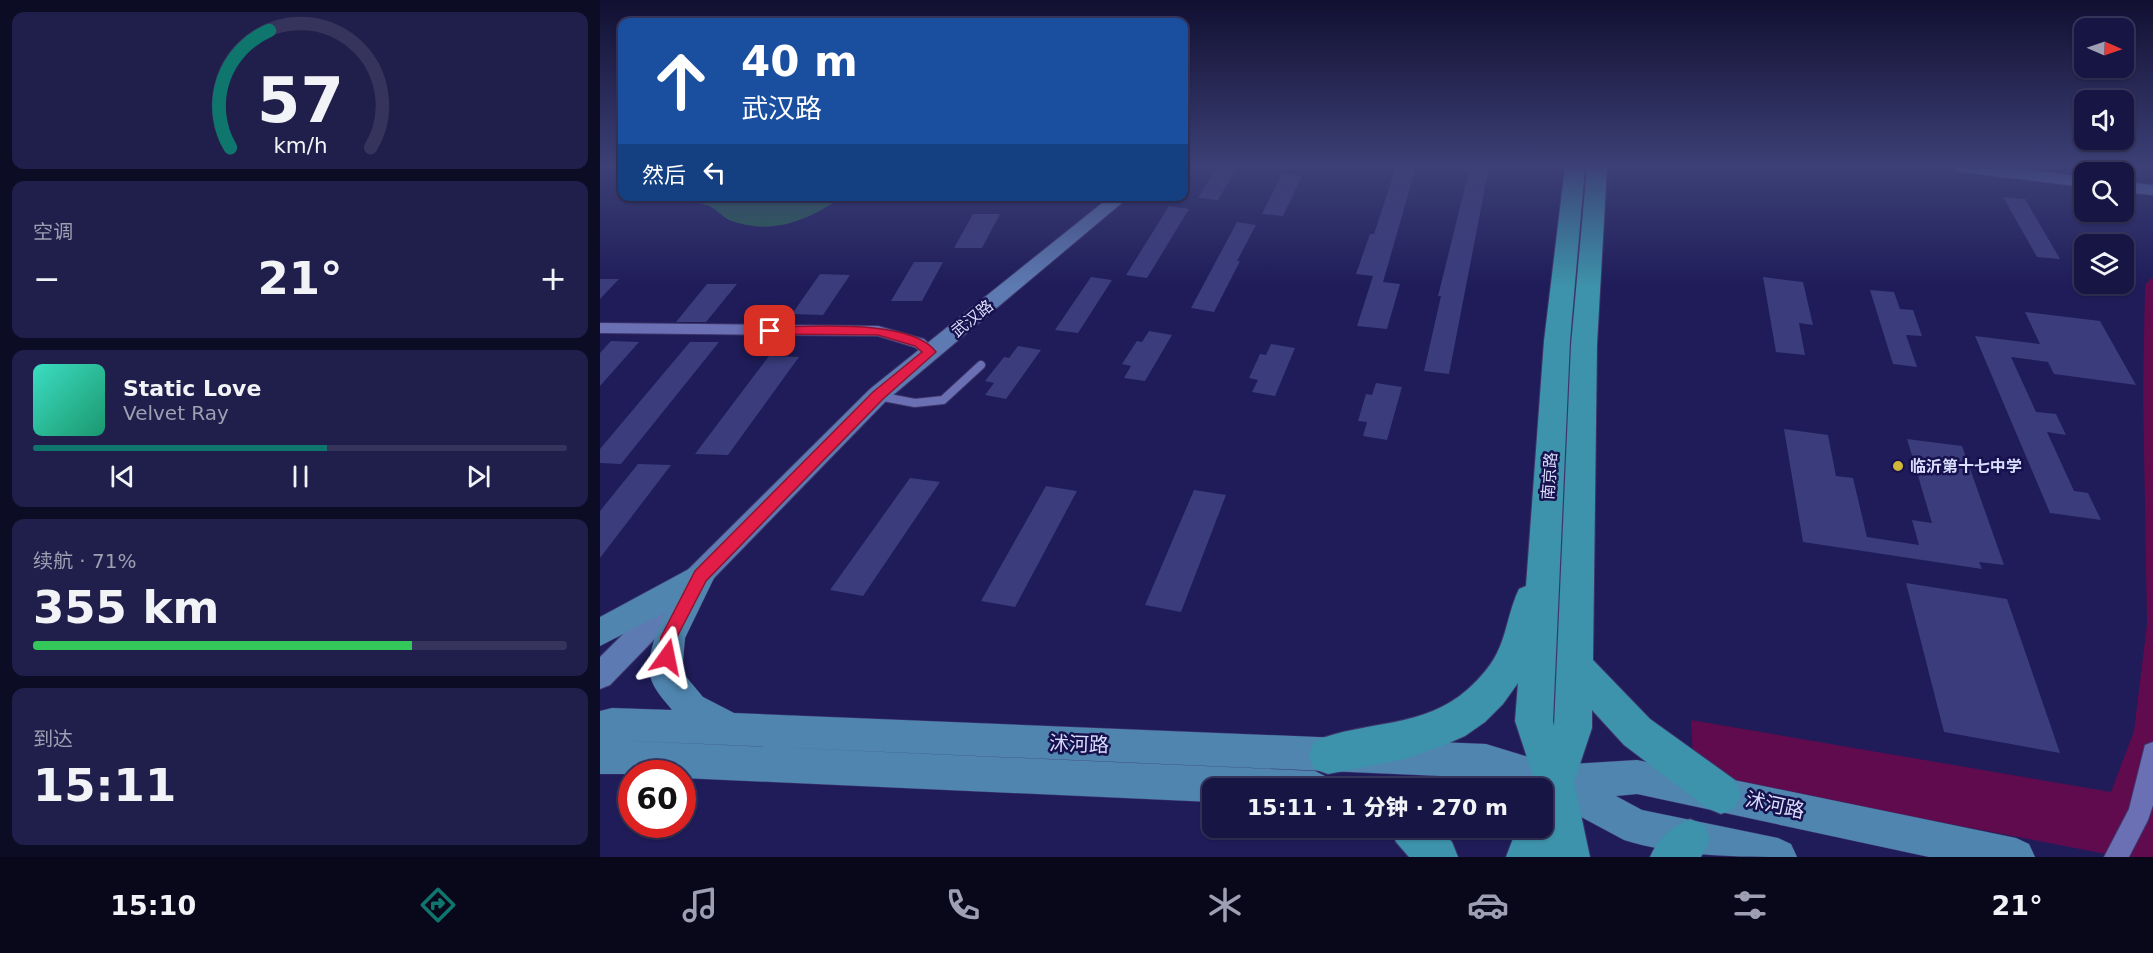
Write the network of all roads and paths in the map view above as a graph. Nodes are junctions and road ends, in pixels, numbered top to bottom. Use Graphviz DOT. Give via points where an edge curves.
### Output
graph roads {
  1 [pos="1108,207"];
  2 [pos="1571,207"];
  3 [pos="1594,207"];
  4 [pos="600,328"];
  5 [pos="930,352"];
  6 [pos="981,365"];
  7 [pos="878,396"];
  8 [pos="1544,563"];
  9 [pos="700,576"];
  10 [pos="600,632"];
  11 [pos="1575,666"];
  12 [pos="600,676"];
  13 [pos="600,727"];
  14 [pos="733,730"];
  15 [pos="2153,753"];
  16 [pos="1328,755"];
  17 [pos="600,757"];
  18 [pos="1512,778"];
  19 [pos="1538,778"];
  20 [pos="1548,778"];
  21 [pos="1202,784"];
  22 [pos="1553,793"];
  23 [pos="1721,794"];
  24 [pos="1553,801"];
  25 [pos="1553,824"];
  26 [pos="1419,838"];
  27 [pos="1534,838"];
  28 [pos="1681,848"];
  29 [pos="2004,855"];
  30 [pos="1437,857"];
  31 [pos="1527,857"];
  32 [pos="1569,857"];
  33 [pos="1778,857"];
  34 [pos="2116,857"];
  1 -- 5 [label="street, 武汉路"];
  2 -- 8 [label="highway, 南京路" via="1557,341"];
  3 -- 11 [label="highway, 南京路" via="1584,345"];
  4 -- 5 [label="street" via="878,331 919,343"];
  5 -- 7 [label="street, 武汉路"];
  6 -- 7 [label="lane" via="943,400 915,403"];
  7 -- 9 [label="street, 武汉路"];
  8 -- 16 [label="highway" via="1508,668 1482,704 1436,732"];
  8 -- 19 [label="highway, 南京路" via="1534,721"];
  9 -- 10 [label="main road"];
  9 -- 12 [label="street, 武汉路"];
  9 -- 14 [label="main road" via="669,637 666,677 691,708"];
  11 -- 20 [label="highway, 南京路" via="1573,728"];
  11 -- 23 [label="highway" via="1637,732"];
  13 -- 14 [label="main road, 沭河路" via="612,724"];
  14 -- 16 [label="main road, 沭河路"];
  15 -- 34 [label="street" via="2140,812"];
  16 -- 18 [label="main road, 沭河路" via="1486,761"];
  17 -- 21 [label="main road, 沭河路"];
  22 -- 23 [label="main road, 沭河路" via="1637,777"];
  23 -- 29 [label="main road, 沭河路"];
  24 -- 28 [label="main road, 沭河路" via="1637,828"];
  25 -- 32 [label="highway, 南京路"];
  26 -- 30 [label="highway"];
  27 -- 31 [label="highway"];
  28 -- 33 [label="main road, 沭河路"];
}
